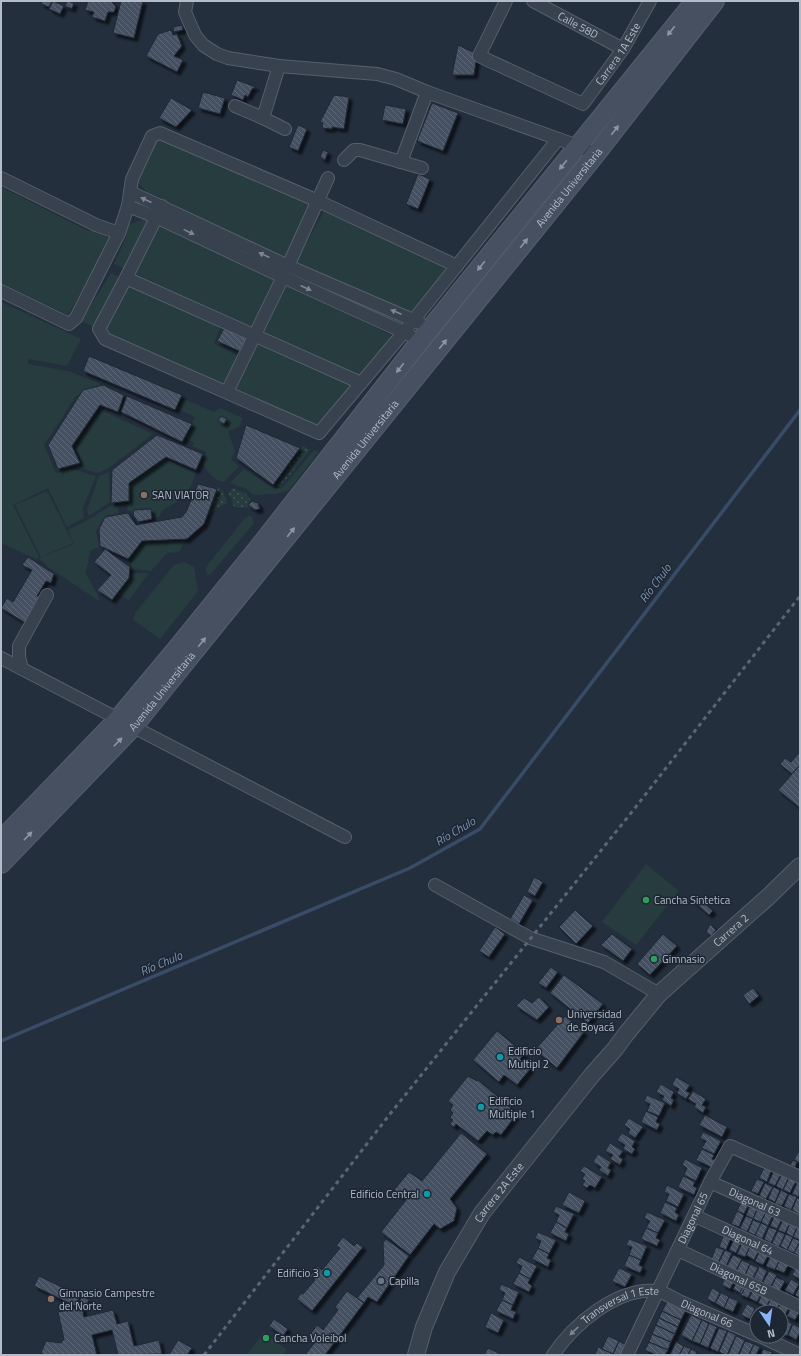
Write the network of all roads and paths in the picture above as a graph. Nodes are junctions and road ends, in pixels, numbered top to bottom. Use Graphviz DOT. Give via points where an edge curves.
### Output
graph roads {
  1 [pos="187,1"];
  2 [pos="506,1"];
  3 [pos="533,1"];
  4 [pos="650,1"];
  5 [pos="715,1"];
  6 [pos="691,2"];
  7 [pos="623,49"];
  8 [pos="279,66"];
  9 [pos="427,92"];
  10 [pos="235,106"];
  11 [pos="263,118"];
  12 [pos="284,129"];
  13 [pos="558,139"];
  14 [pos="578,146"];
  15 [pos="596,154"];
  16 [pos="344,160"];
  17 [pos="401,162"];
  18 [pos="422,168"];
  19 [pos="1,178"];
  20 [pos="328,178"];
  21 [pos="130,192"];
  22 [pos="318,201"];
  23 [pos="128,206"];
  24 [pos="159,212"];
  25 [pos="119,233"];
  26 [pos="457,266"];
  27 [pos="286,272"];
  28 [pos="126,278"];
  29 [pos="1,291"];
  30 [pos="414,320"];
  31 [pos="404,332"];
  32 [pos="255,334"];
  33 [pos="427,334"];
  34 [pos="361,382"];
  35 [pos="227,392"];
  36 [pos="47,594"];
  37 [pos="1,658"];
  38 [pos="22,669"];
  39 [pos="125,723"];
  40 [pos="345,837"];
  41 [pos="1,840"];
  42 [pos="1,864"];
  43 [pos="800,866"];
  44 [pos="435,885"];
  45 [pos="659,994"];
  46 [pos="615,1049"];
  47 [pos="800,1177"];
  48 [pos="710,1182"];
  49 [pos="694,1216"];
  50 [pos="800,1222"];
  51 [pos="678,1250"];
  52 [pos="800,1264"];
  53 [pos="656,1291"];
  54 [pos="800,1307"];
  55 [pos="749,1332"];
  56 [pos="777,1344"];
  57 [pos="416,1355"];
  58 [pos="553,1355"];
  59 [pos="627,1355"];
  60 [pos="800,1355"];
  1 -- 8 [label="street" via="185,12 195,35 203,45 228,58"];
  2 -- 7 [label="street, Carrera 1A Este" via="479,56 583,104"];
  3 -- 7 [label="street, Calle 58D"];
  4 -- 7 [label="street, Carrera 1A Este"];
  15 -- 5 [label="main road, Avenida Universitaria, one-way"];
  6 -- 14 [label="main road, Avenida Universitaria, one-way"];
  8 -- 9 [label="street" via="377,74"];
  8 -- 11 [label="street"];
  9 -- 13 [label="street"];
  9 -- 17 [label="street"];
  10 -- 11 [label="street"];
  11 -- 12 [label="street"];
  13 -- 14 [label="street"];
  13 -- 26 [label="street"];
  14 -- 15 [label="street"];
  14 -- 33 [label="main road, Avenida Universitaria, one-way"];
  39 -- 15 [label="main road, Avenida Universitaria, one-way"];
  16 -- 17 [label="street" via="354,150 360,150"];
  17 -- 18 [label="street"];
  19 -- 25 [label="street" via="96,225"];
  20 -- 22 [label="street"];
  21 -- 22 [label="street" via="132,179 152,136 160,133"];
  21 -- 23 [label="street"];
  24 -- 21 [label="street, one-way"];
  22 -- 26 [label="street"];
  22 -- 27 [label="street"];
  23 -- 24 [label="street"];
  23 -- 25 [label="street"];
  24 -- 27 [label="street"];
  24 -- 28 [label="street"];
  25 -- 29 [label="street" via="76,318 69,324"];
  26 -- 30 [label="street"];
  30 -- 27 [label="street, one-way"];
  27 -- 31 [label="street, one-way"];
  27 -- 32 [label="street"];
  28 -- 32 [label="street"];
  28 -- 35 [label="street" via="99,329 105,339"];
  30 -- 31 [label="street"];
  30 -- 33 [label="street"];
  31 -- 33 [label="street"];
  31 -- 34 [label="street"];
  32 -- 34 [label="street"];
  32 -- 35 [label="street"];
  33 -- 39 [label="main road, Avenida Universitaria, one-way" via="258,548"];
  34 -- 35 [label="street" via="319,433"];
  36 -- 38 [label="street" via="19,646"];
  37 -- 38 [label="street"];
  38 -- 39 [label="street"];
  39 -- 40 [label="street"];
  39 -- 41 [label="main road, Avenida Universitaria"];
  42 -- 39 [label="main road, Avenida Universitaria, one-way"];
  43 -- 45 [label="street, Carrera 2"];
  44 -- 45 [label="street" via="530,938 604,962"];
  45 -- 46 [label="street, Carrera 2"];
  46 -- 57 [label="street, Carrera 2A Este" via="482,1213 447,1272 424,1327"];
  47 -- 48 [label="street, Diagonal 65" via="730,1146"];
  48 -- 49 [label="street, Diagonal 65"];
  48 -- 50 [label="street, Diagonal 63"];
  49 -- 51 [label="street, Diagonal 65"];
  49 -- 52 [label="street, Diagonal 64"];
  51 -- 53 [label="street, Diagonal 65"];
  51 -- 54 [label="street, Diagonal 65B"];
  53 -- 55 [label="street, Diagonal 66"];
  53 -- 58 [label="street, Transversal 1 Este, one-way" via="632,1292 610,1303 572,1332"];
  53 -- 59 [label="street, Transversal 1 Este"];
  56 -- 60 [label="street"];
}
